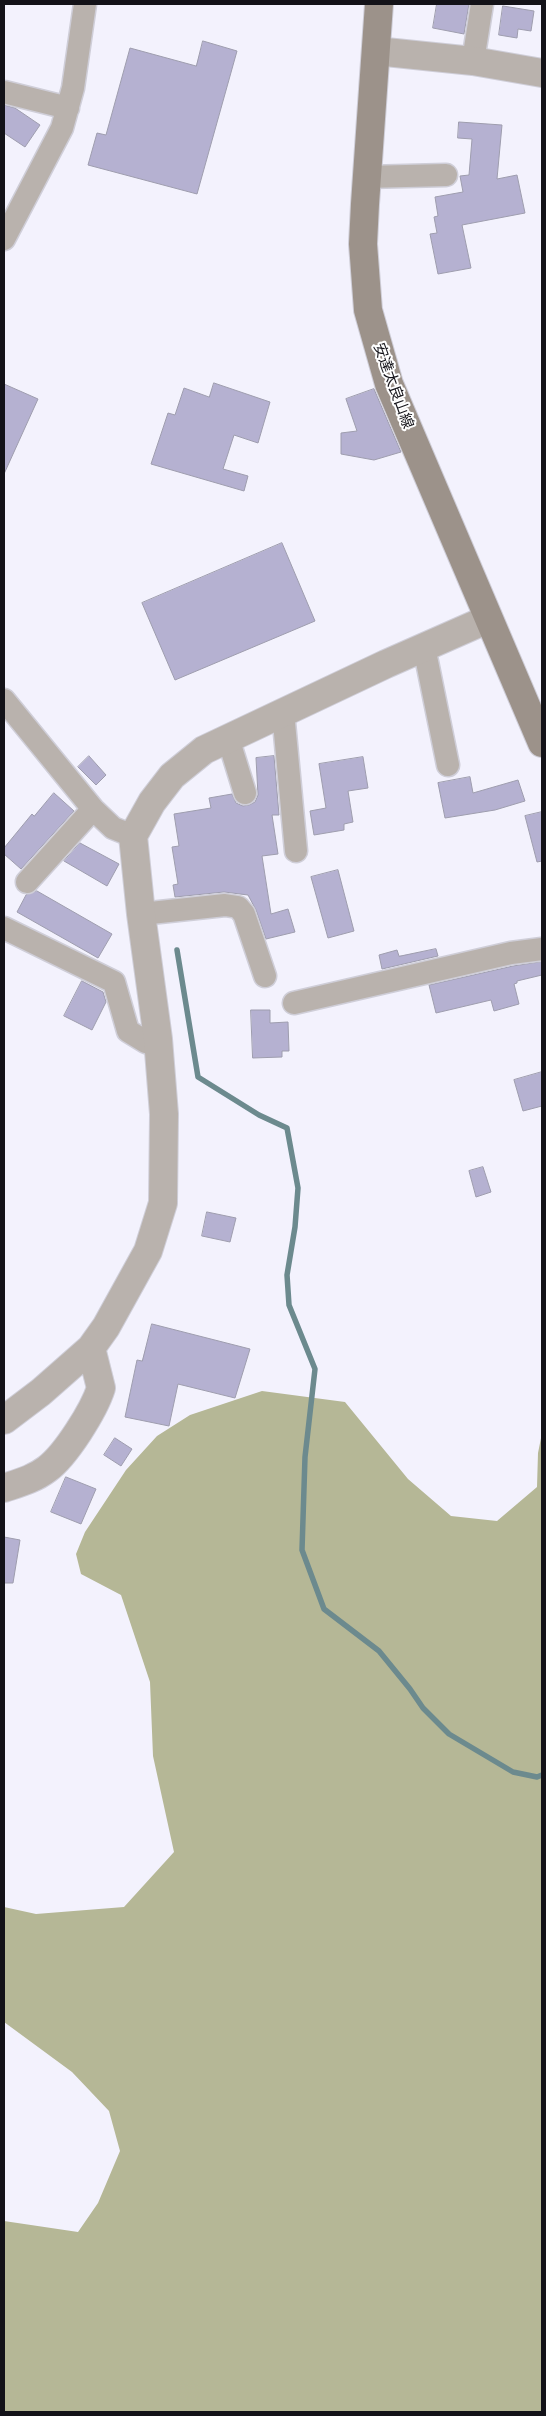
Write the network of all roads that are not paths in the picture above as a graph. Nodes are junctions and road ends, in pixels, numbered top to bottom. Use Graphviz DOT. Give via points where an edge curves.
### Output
graph roads {
  1 [pos="85,4"];
  2 [pos="379,4"];
  3 [pos="482,4"];
  4 [pos="376,51"];
  5 [pos="473,61"];
  6 [pos="542,73"];
  7 [pos="4,92"];
  8 [pos="68,108"];
  9 [pos="446,175"];
  10 [pos="366,177"];
  11 [pos="4,239"];
  12 [pos="488,619"];
  13 [pos="424,647"];
  14 [pos="4,700"];
  15 [pos="283,712"];
  16 [pos="228,738"];
  17 [pos="542,743"];
  18 [pos="448,765"];
  19 [pos="245,794"];
  20 [pos="93,809"];
  21 [pos="133,836"];
  22 [pos="296,851"];
  23 [pos="27,882"];
  24 [pos="141,914"];
  25 [pos="4,928"];
  26 [pos="542,949"];
  27 [pos="265,976"];
  28 [pos="294,1003"];
  29 [pos="158,1045"];
  30 [pos="91,1348"];
  31 [pos="4,1420"];
  32 [pos="4,1488"];
  1 -- 8 [label="street"];
  2 -- 4 [label="main road, 安達太良山線"];
  3 -- 5 [label="street"];
  4 -- 5 [label="street"];
  4 -- 10 [label="main road, 安達太良山線"];
  5 -- 6 [label="street"];
  7 -- 8 [label="street"];
  8 -- 11 [label="street" via="54,147"];
  9 -- 10 [label="street"];
  10 -- 12 [label="main road, 安達太良山線" via="363,244 368,310 389,384"];
  12 -- 13 [label="street"];
  12 -- 17 [label="main road, 安達太良山線"];
  13 -- 15 [label="street"];
  13 -- 18 [label="street"];
  14 -- 20 [label="street"];
  15 -- 16 [label="street"];
  15 -- 22 [label="street"];
  16 -- 19 [label="street"];
  16 -- 21 [label="street" via="204,750 172,776 152,802"];
  20 -- 21 [label="street" via="113,828"];
  20 -- 23 [label="street"];
  21 -- 24 [label="street"];
  24 -- 27 [label="street" via="225,905 238,907 244,914"];
  24 -- 29 [label="street"];
  25 -- 29 [label="street" via="114,982 128,1031"];
  26 -- 28 [label="street" via="511,953"];
  29 -- 30 [label="street" via="164,1114 163,1203 148,1251"];
  30 -- 31 [label="street"];
  30 -- 32 [label="street" via="101,1388 78,1431 48,1468"];
}
